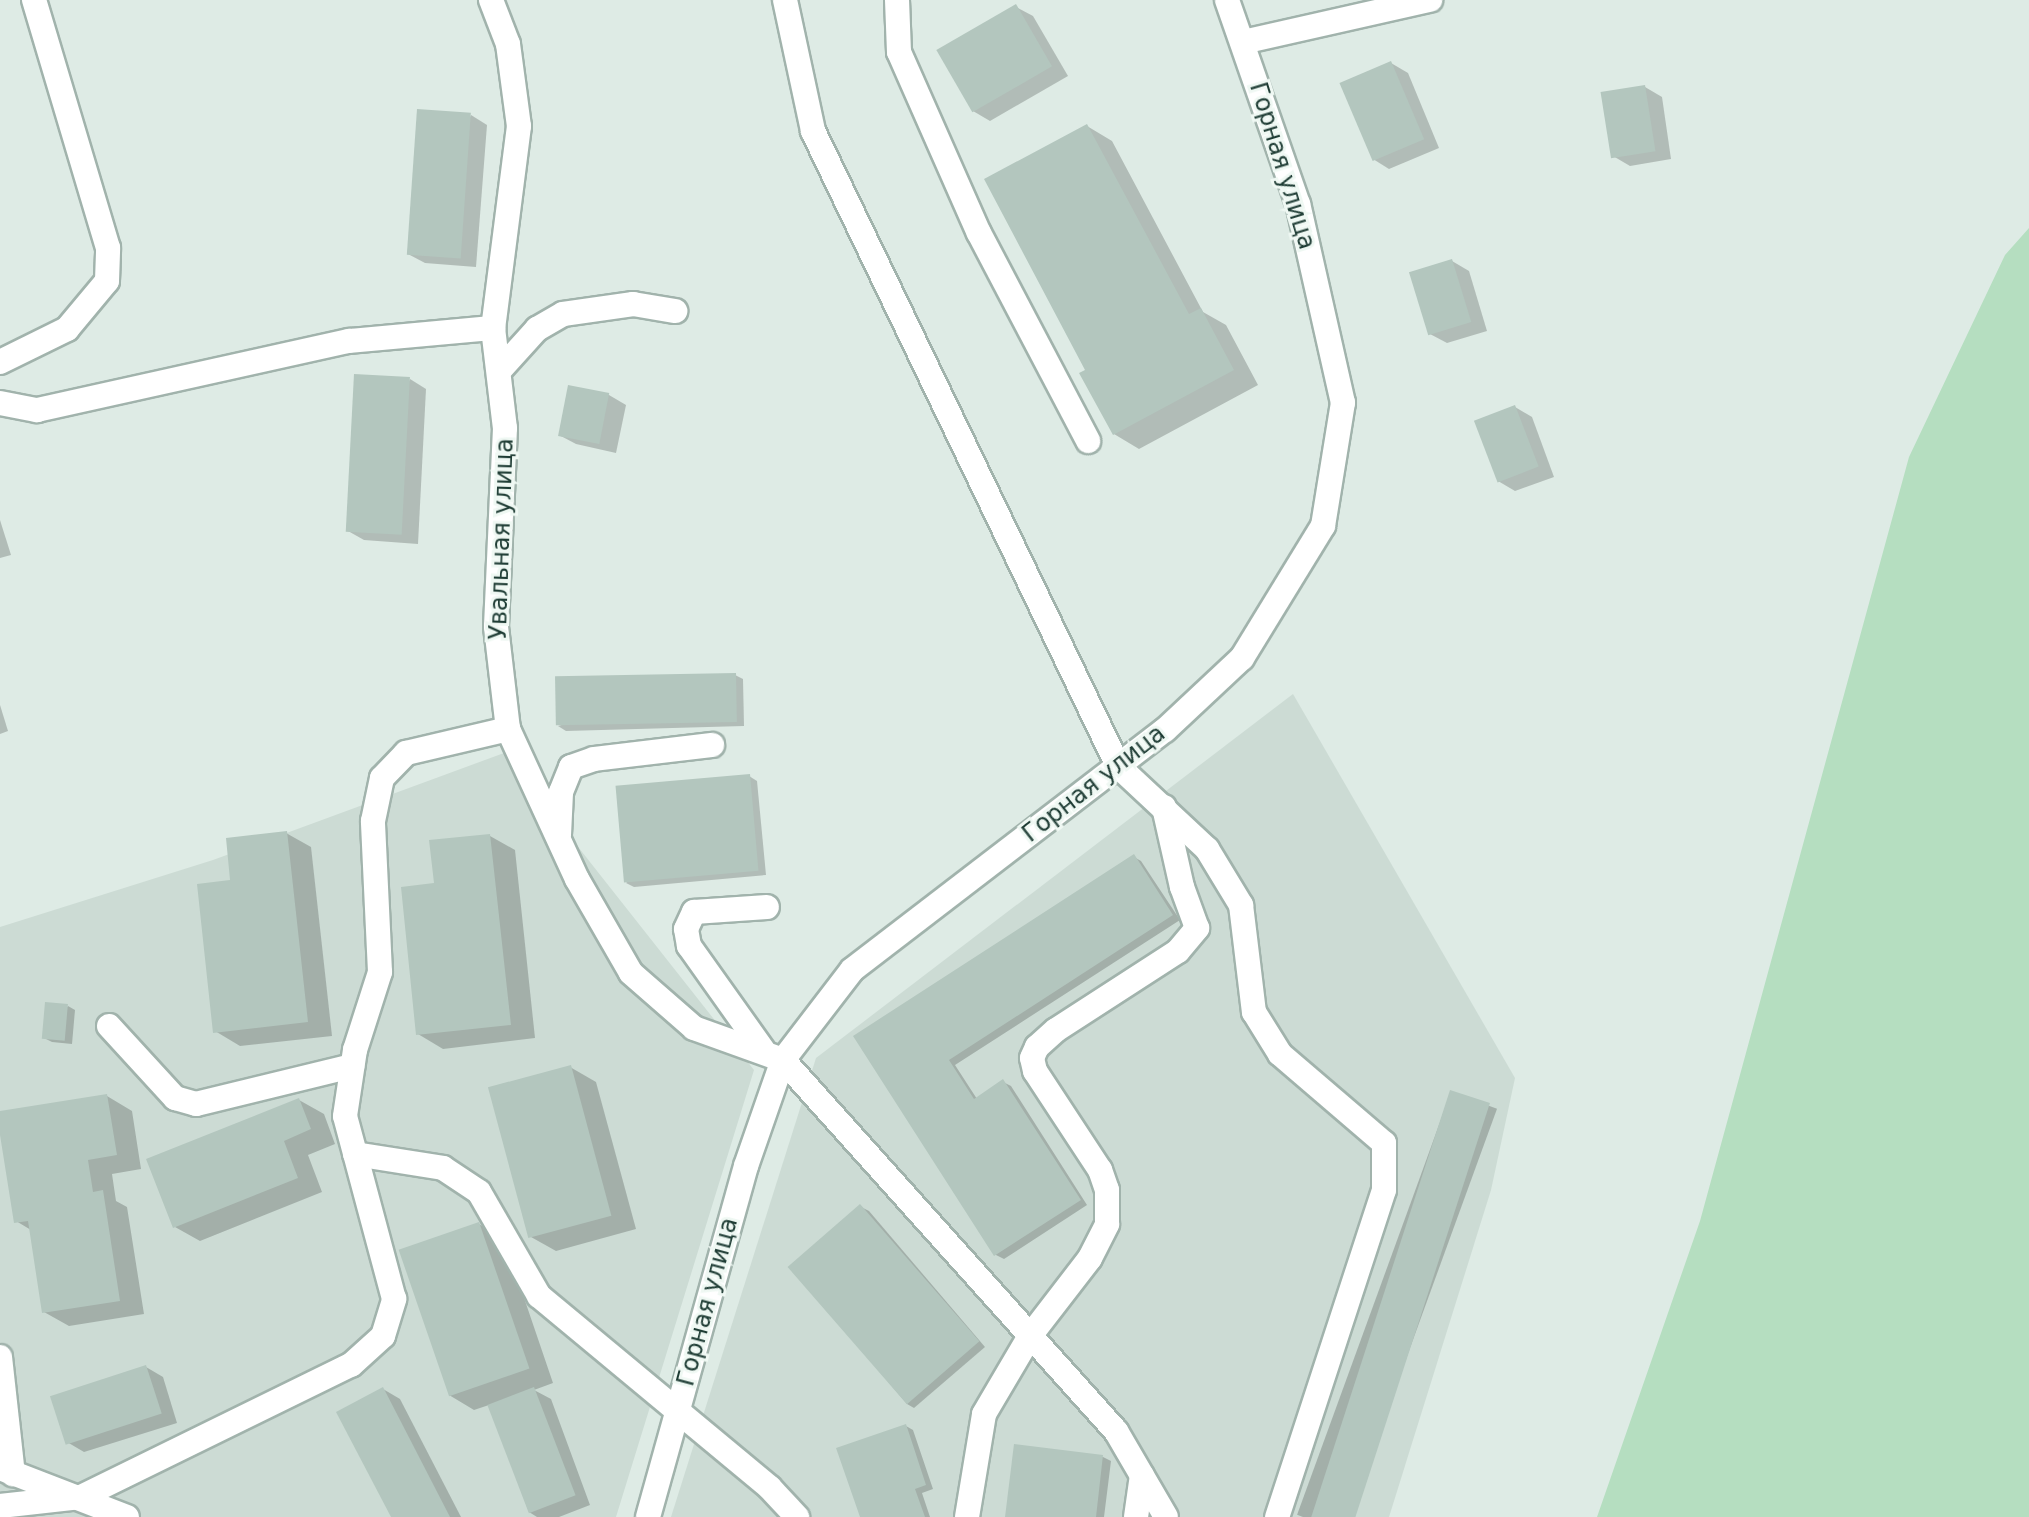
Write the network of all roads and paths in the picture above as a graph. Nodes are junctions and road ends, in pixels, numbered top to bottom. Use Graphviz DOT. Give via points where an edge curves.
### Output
graph roads {
  1 [pos="34,0"];
  2 [pos="491,0"];
  3 [pos="785,0"];
  4 [pos="897,0"];
  5 [pos="1227,0"];
  6 [pos="1430,0"];
  7 [pos="1243,42"];
  8 [pos="675,311"];
  9 [pos="493,328"];
  10 [pos="0,362"];
  11 [pos="499,371"];
  12 [pos="0,403"];
  13 [pos="1088,441"];
  14 [pos="508,729"];
  15 [pos="712,745"];
  16 [pos="1118,766"];
  17 [pos="1164,807"];
  18 [pos="559,839"];
  19 [pos="767,907"];
  20 [pos="109,1026"];
  21 [pos="773,1055"];
  22 [pos="352,1066"];
  23 [pos="355,1154"];
  24 [pos="1030,1336"];
  25 [pos="0,1357"];
  26 [pos="678,1412"];
  27 [pos="6,1471"];
  28 [pos="1142,1475"];
  29 [pos="0,1506"];
  30 [pos="81,1507"];
  31 [pos="127,1517"];
  32 [pos="648,1517"];
  33 [pos="797,1517"];
  34 [pos="967,1517"];
  35 [pos="1136,1517"];
  36 [pos="1166,1517"];
  37 [pos="1277,1517"];
  1 -- 10 [label="street" via="108,248 107,281 67,329"];
  2 -- 9 [label="street, Увальная улица" via="508,44 519,126"];
  3 -- 16 [label="street" via="813,131"];
  4 -- 13 [label="street" via="899,52 979,233"];
  5 -- 7 [label="street, Горная улица"];
  6 -- 7 [label="street"];
  7 -- 16 [label="street, Горная улица" via="1298,204 1343,403 1323,526 1242,658"];
  8 -- 11 [label="street" via="633,304 563,314 537,329"];
  9 -- 11 [label="street, Увальная улица"];
  9 -- 12 [label="street" via="349,341 37,410"];
  11 -- 14 [label="street, Увальная улица" via="505,428 496,627"];
  14 -- 18 [label="street, Увальная улица"];
  14 -- 22 [label="street" via="406,753 382,778 373,821 380,972"];
  15 -- 18 [label="street" via="594,759 571,767 561,792"];
  16 -- 17 [label="street"];
  16 -- 21 [label="street, Горная улица" via="852,970"];
  17 -- 24 [label="street" via="1182,887 1195,917 1195,935 1056,1030 1032,1058 1035,1071 1100,1170 1107,1190 1107,1224 1090,1258"];
  17 -- 37 [label="street" via="1207,849 1241,905 1254,1012 1280,1054 1384,1143 1384,1190"];
  18 -- 21 [label="street, Увальная улица" via="631,973 694,1028"];
  19 -- 21 [label="street" via="694,912 686,929 689,946"];
  20 -- 22 [label="street" via="175,1098 196,1104"];
  21 -- 24 [label="street"];
  21 -- 26 [label="street, Горная улица"];
  22 -- 23 [label="street" via="345,1116"];
  23 -- 26 [label="street" via="443,1168 479,1192 539,1296"];
  23 -- 30 [label="street" via="394,1299 383,1336 351,1365"];
  24 -- 28 [label="street" via="1116,1431"];
  24 -- 34 [label="street" via="984,1414"];
  25 -- 27 [label="street"];
  26 -- 32 [label="street, Горная улица"];
  26 -- 33 [label="street"];
  27 -- 30 [label="street"];
  28 -- 35 [label="street"];
  28 -- 36 [label="street"];
  29 -- 30 [label="street"];
  30 -- 31 [label="street"];
}
